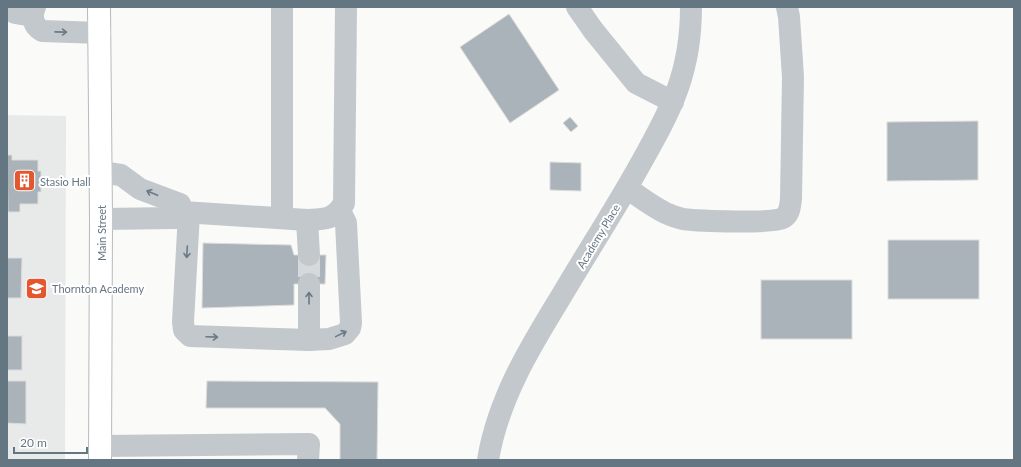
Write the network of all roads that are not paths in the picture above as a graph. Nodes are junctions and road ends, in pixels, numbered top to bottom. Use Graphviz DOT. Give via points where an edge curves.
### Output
graph roads {
  1 [pos="7,7"];
  2 [pos="99,7"];
  3 [pos="282,7"];
  4 [pos="346,7"];
  5 [pos="576,7"];
  6 [pos="691,7"];
  7 [pos="787,7"];
  8 [pos="34,11"];
  9 [pos="100,33"];
  10 [pos="673,102"];
  11 [pos="101,172"];
  12 [pos="627,188"];
  13 [pos="340,211"];
  14 [pos="186,212"];
  15 [pos="101,218"];
  16 [pos="282,218"];
  17 [pos="307,220"];
  18 [pos="308,255"];
  19 [pos="309,284"];
  20 [pos="309,340"];
  21 [pos="100,453"];
  22 [pos="308,460"];
  23 [pos="488,460"];
  1 -- 8 [label="street" via="15,13"];
  2 -- 9 [label="main road, Main Street"];
  3 -- 16 [label="street"];
  4 -- 13 [label="street" via="344,203"];
  5 -- 10 [label="street" via="636,83"];
  6 -- 10 [label="street, Academy Place" via="688,56"];
  7 -- 12 [label="street" via="793,77 791,199 788,214 768,221 682,219 648,203"];
  8 -- 9 [label="street, one-way" via="34,22 42,32"];
  9 -- 11 [label="main road, Main Street"];
  10 -- 12 [label="street, Academy Place"];
  14 -- 11 [label="street, one-way" via="180,204 140,189 120,175"];
  11 -- 15 [label="main road, Main Street"];
  12 -- 23 [label="street, Academy Place" via="530,347 503,407"];
  13 -- 17 [label="street" via="324,219"];
  20 -- 13 [label="street, one-way" via="340,336 352,323 346,223"];
  14 -- 15 [label="street" via="176,218"];
  14 -- 16 [label="street"];
  14 -- 20 [label="street, one-way" via="184,330 190,336"];
  15 -- 21 [label="main road, Main Street"];
  16 -- 17 [label="street"];
  17 -- 18 [label="street"];
  20 -- 19 [label="street, one-way"];
  21 -- 22 [label="street" via="309,444"];
}
